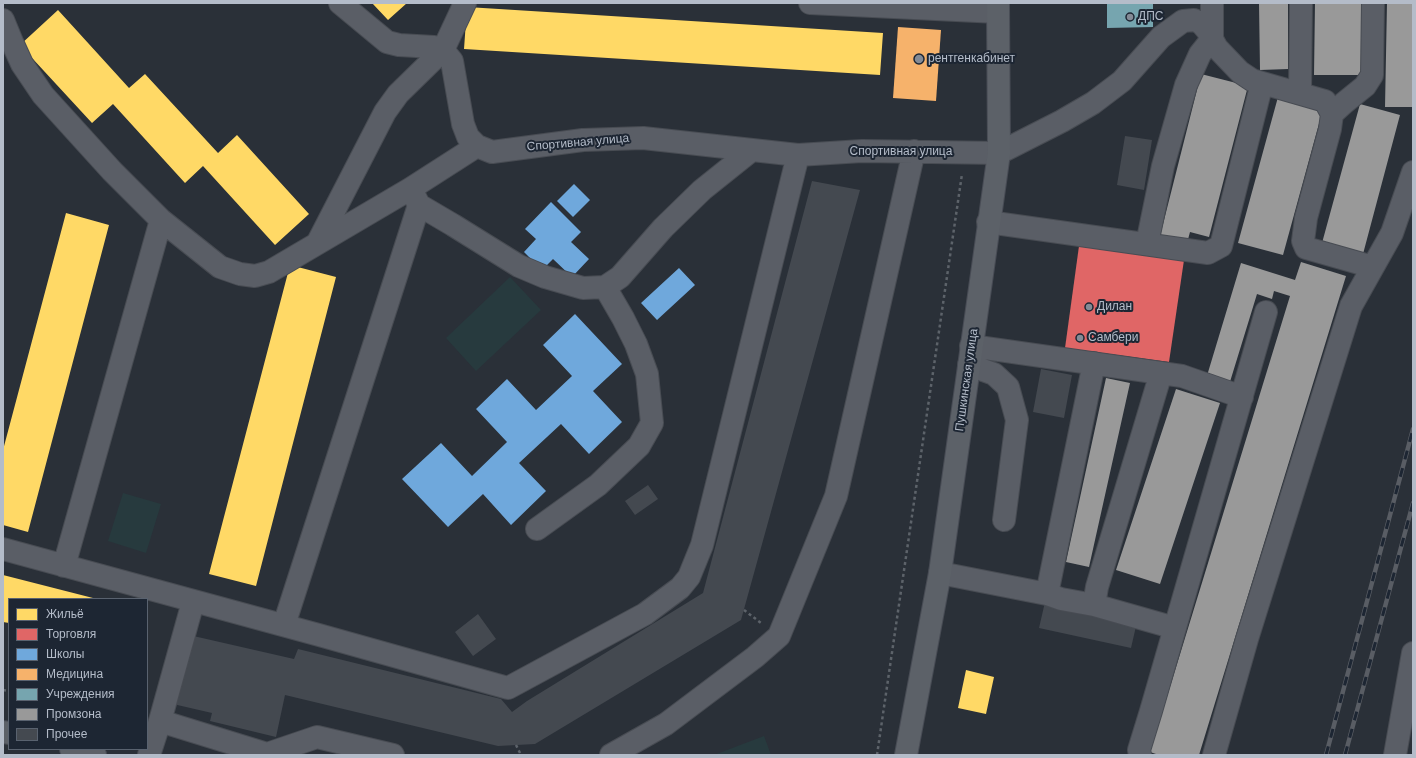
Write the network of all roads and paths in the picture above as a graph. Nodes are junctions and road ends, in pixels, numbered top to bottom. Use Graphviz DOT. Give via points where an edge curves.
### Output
graph roads {
  1 [pos="340,3"];
  2 [pos="465,3"];
  3 [pos="821,3"];
  4 [pos="1212,3"];
  5 [pos="1301,3"];
  6 [pos="1372,3"];
  7 [pos="998,7"];
  8 [pos="3,20"];
  9 [pos="1212,39"];
  10 [pos="443,50"];
  11 [pos="1262,83"];
  12 [pos="1300,93"];
  13 [pos="1332,114"];
  14 [pos="477,146"];
  15 [pos="752,150"];
  16 [pos="914,151"];
  17 [pos="965,152"];
  18 [pos="999,153"];
  19 [pos="798,155"];
  20 [pos="1413,172"];
  21 [pos="415,197"];
  22 [pos="160,220"];
  23 [pos="988,222"];
  24 [pos="318,242"];
  25 [pos="1146,244"];
  26 [pos="1373,267"];
  27 [pos="605,287"];
  28 [pos="1266,312"];
  29 [pos="970,355"];
  30 [pos="1094,363"];
  31 [pos="1161,373"];
  32 [pos="1242,397"];
  33 [pos="1004,520"];
  34 [pos="537,530"];
  35 [pos="3,549"];
  36 [pos="64,566"];
  37 [pos="940,573"];
  38 [pos="1047,594"];
  39 [pos="193,602"];
  40 [pos="1094,605"];
  41 [pos="284,625"];
  42 [pos="1175,628"];
  43 [pos="1413,653"];
  44 [pos="160,721"];
  45 [pos="516,745"];
  46 [pos="149,755"];
  47 [pos="393,755"];
  48 [pos="520,755"];
  49 [pos="611,755"];
  50 [pos="877,755"];
  51 [pos="906,755"];
  52 [pos="1140,755"];
  53 [pos="1214,755"];
  54 [pos="1395,755"];
  1 -- 10 [label="lane" via="387,42 434,46"];
  2 -- 10 [label="lane"];
  3 -- 7 [label="lane"];
  4 -- 9 [label="lane"];
  5 -- 12 [label="lane"];
  6 -- 13 [label="lane" via="1372,75 1365,86"];
  7 -- 18 [label="main road, Пушкинская улица"];
  8 -- 22 [label="lane" via="22,64 43,95"];
  9 -- 11 [label="lane" via="1217,48 1240,72"];
  9 -- 18 [label="lane" via="1201,23 1194,20 1183,21 1161,37 1122,81 1093,103"];
  9 -- 25 [label="lane" via="1200,54 1186,85 1163,166"];
  10 -- 14 [label="lane" via="452,61 463,124 468,137"];
  10 -- 24 [label="lane" via="398,94 385,112"];
  11 -- 12 [label="lane"];
  11 -- 25 [label="lane" via="1221,246 1208,253"];
  12 -- 13 [label="lane" via="1325,101"];
  13 -- 26 [label="lane" via="1306,218 1303,241 1306,248"];
  14 -- 15 [label="lane, Спортивная улица" via="492,152 583,140 643,138"];
  14 -- 21 [label="lane"];
  15 -- 19 [label="lane, Спортивная улица"];
  15 -- 27 [label="lane" via="712,182 663,228 620,277"];
  16 -- 17 [label="lane, Спортивная улица"];
  16 -- 19 [label="lane, Спортивная улица"];
  16 -- 49 [label="lane" via="836,496 779,636 666,724"];
  17 -- 18 [label="lane, Спортивная улица"];
  17 -- 50 [label="path"];
  18 -- 23 [label="main road, Пушкинская улица"];
  19 -- 41 [label="lane" via="702,545 689,577 680,588 645,614 508,688"];
  20 -- 26 [label="lane" via="1392,233"];
  21 -- 24 [label="lane"];
  21 -- 27 [label="lane" via="453,225 519,266 583,288"];
  21 -- 41 [label="lane"];
  22 -- 24 [label="lane" via="220,268 240,274 255,276 269,272"];
  22 -- 36 [label="lane"];
  23 -- 25 [label="lane"];
  23 -- 29 [label="main road, Пушкинская улица"];
  26 -- 53 [label="lane" via="1351,306"];
  27 -- 34 [label="lane" via="636,344 647,374 652,423 639,446 598,485"];
  28 -- 32 [label="lane"];
  29 -- 30 [label="lane"];
  29 -- 33 [label="lane" via="1008,387 1017,420"];
  29 -- 37 [label="main road, Пушкинская улица"];
  30 -- 31 [label="lane"];
  30 -- 38 [label="lane"];
  31 -- 32 [label="lane" via="1182,376"];
  31 -- 40 [label="lane" via="1097,587"];
  32 -- 42 [label="lane"];
  35 -- 36 [label="lane"];
  36 -- 39 [label="lane"];
  37 -- 38 [label="lane"];
  37 -- 51 [label="main road, Пушкинская улица"];
  38 -- 40 [label="lane"];
  39 -- 41 [label="lane"];
  39 -- 44 [label="lane"];
  40 -- 42 [label="lane"];
  42 -- 52 [label="lane" via="1139,750"];
  43 -- 54 [label="lane"];
  44 -- 46 [label="lane"];
  44 -- 47 [label="lane" via="267,754 317,737"];
  45 -- 48 [label="path"];
}
